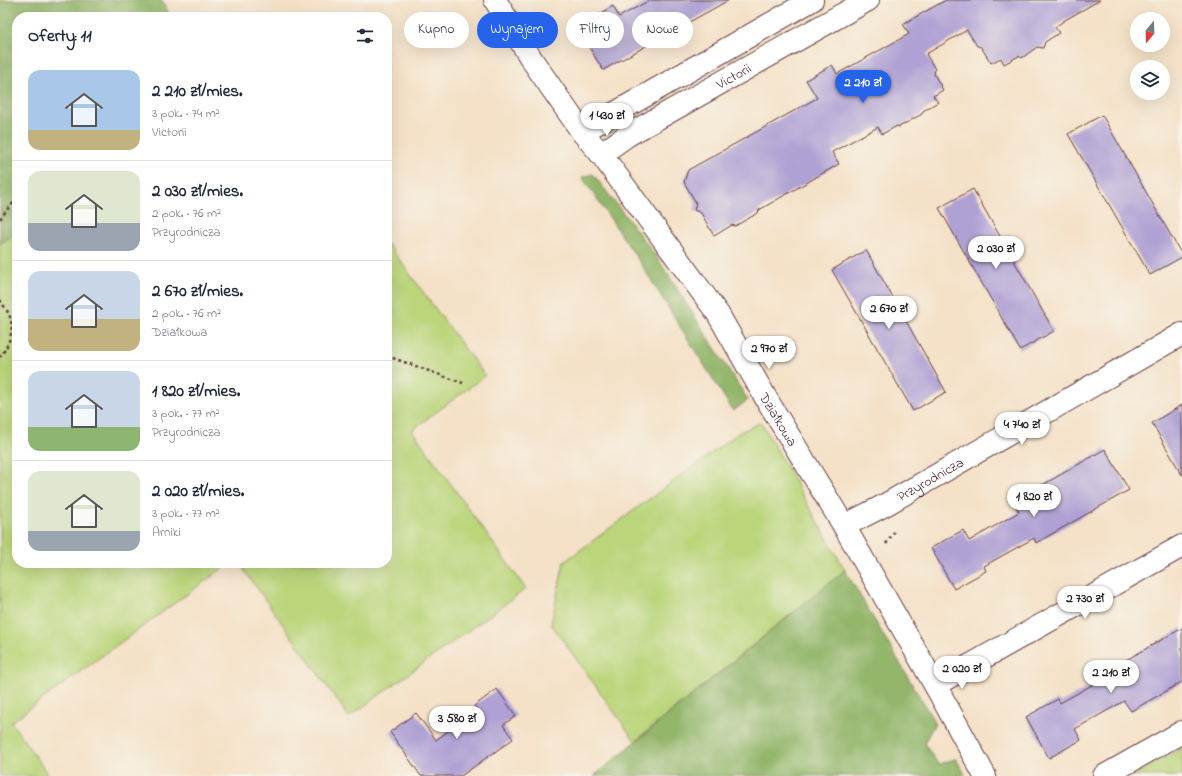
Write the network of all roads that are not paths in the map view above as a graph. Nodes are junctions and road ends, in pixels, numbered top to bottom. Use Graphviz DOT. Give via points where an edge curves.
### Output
graph roads {
  1 [pos="495,0"];
  2 [pos="812,0"];
  3 [pos="868,0"];
  4 [pos="582,132"];
  5 [pos="601,154"];
  6 [pos="1182,334"];
  7 [pos="844,526"];
  8 [pos="1182,546"];
  9 [pos="935,685"];
  10 [pos="1182,732"];
  11 [pos="985,776"];
  12 [pos="1104,776"];
  1 -- 4 [label="street, Działkowa" via="532,60"];
  2 -- 4 [label="street, Victorii"];
  3 -- 5 [label="street, Victorii" via="628,136"];
  4 -- 5 [label="street, Działkowa"];
  5 -- 7 [label="street, Działkowa" via="718,314"];
  6 -- 7 [label="street, Przyrodnicza"];
  7 -- 9 [label="street, Działkowa"];
  8 -- 9 [label="street"];
  9 -- 11 [label="street, Działkowa"];
  10 -- 12 [label="street"];
}
